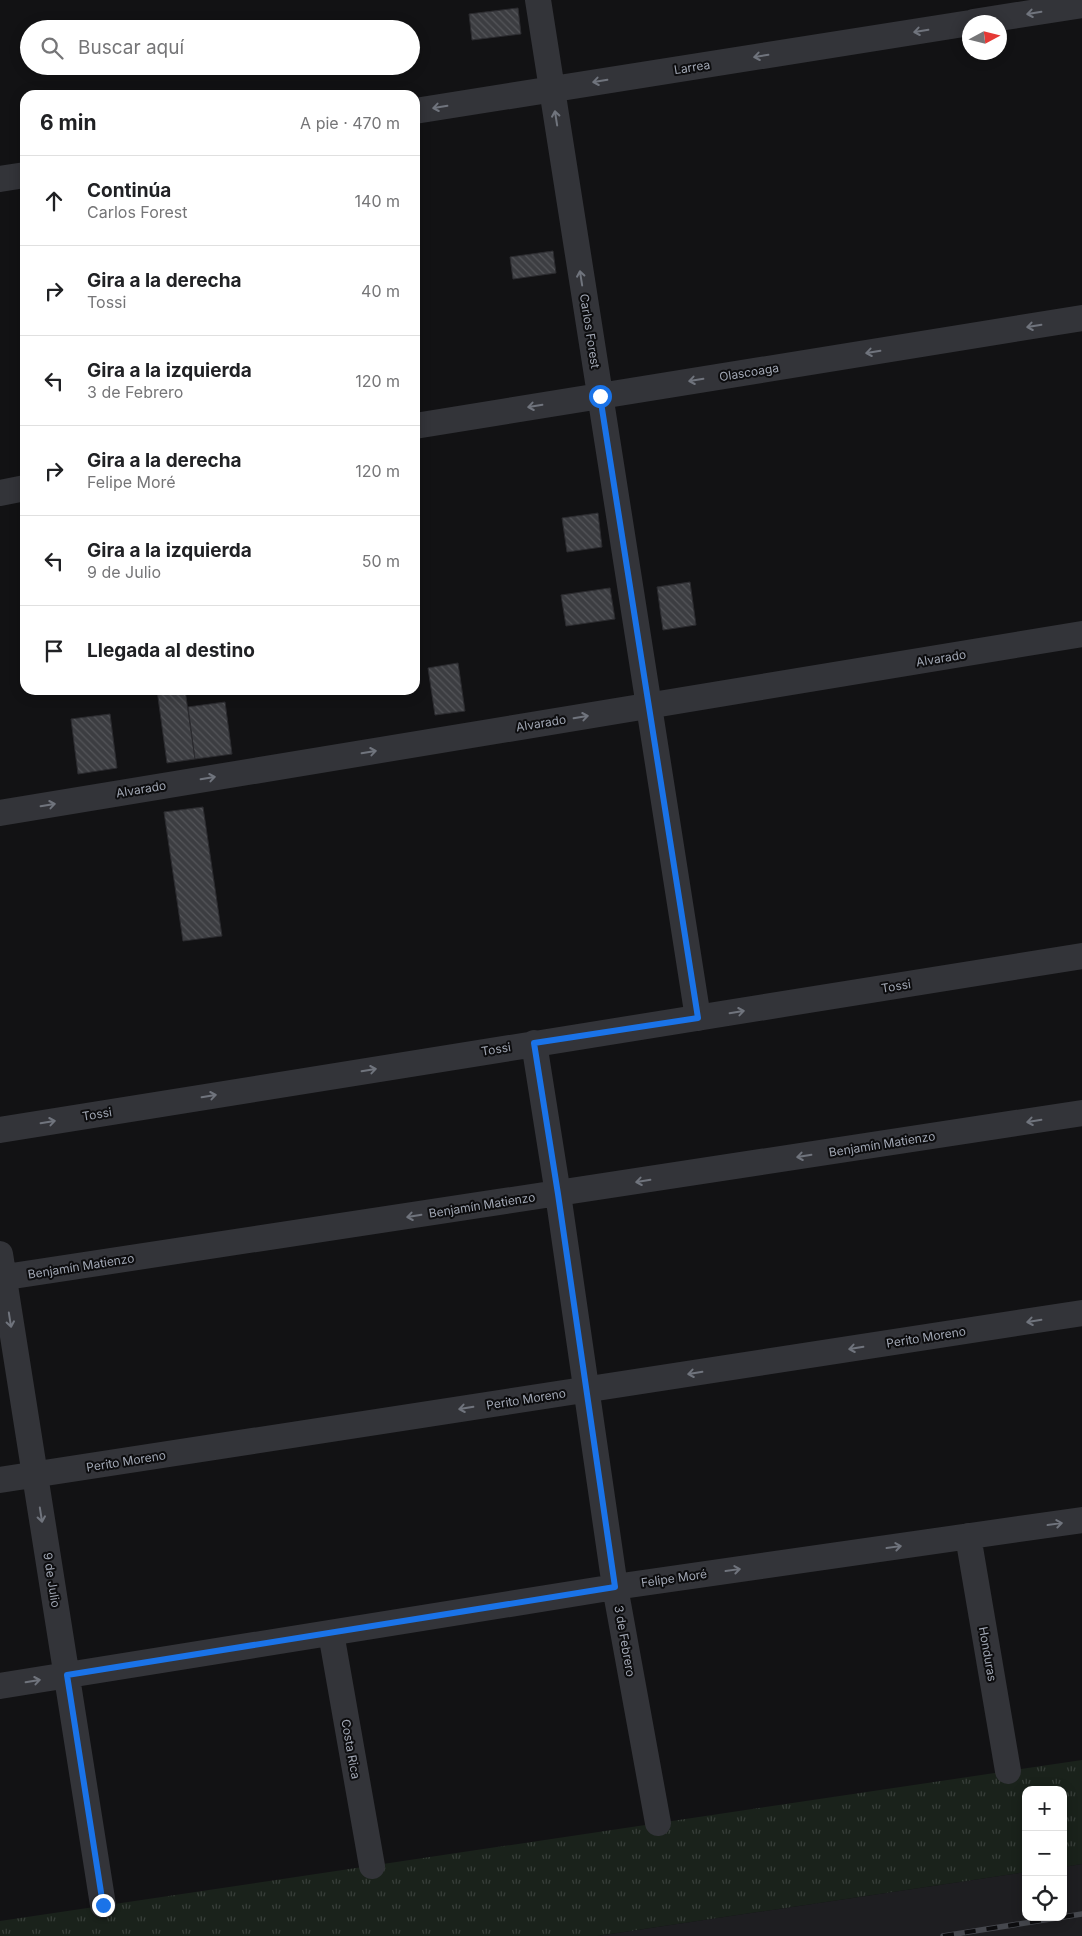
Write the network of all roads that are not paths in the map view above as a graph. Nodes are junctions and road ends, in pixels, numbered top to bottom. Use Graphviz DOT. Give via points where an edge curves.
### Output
graph roads {
  1 [pos="538,0"];
  2 [pos="1082,6"];
  3 [pos="1007,17"];
  4 [pos="962,24"];
  5 [pos="552,89"];
  6 [pos="420,110"];
  7 [pos="20,176"];
  8 [pos="0,179"];
  9 [pos="1082,318"];
  10 [pos="600,396"];
  11 [pos="420,425"];
  12 [pos="20,489"];
  13 [pos="0,492"];
  14 [pos="1082,634"];
  15 [pos="649,706"];
  16 [pos="0,813"];
  17 [pos="1082,956"];
  18 [pos="698,1018"];
  19 [pos="534,1043"];
  20 [pos="1082,1113"];
  21 [pos="0,1130"];
  22 [pos="558,1194"];
  23 [pos="1,1270"];
  24 [pos="1082,1313"];
  25 [pos="586,1389"];
  26 [pos="35,1475"];
  27 [pos="0,1480"];
  28 [pos="1082,1520"];
  29 [pos="968,1536"];
  30 [pos="615,1587"];
  31 [pos="331,1633"];
  32 [pos="67,1675"];
  33 [pos="0,1686"];
  34 [pos="1008,1771"];
  35 [pos="658,1823"];
  36 [pos="372,1866"];
  37 [pos="103,1905"];
  1 -- 5 [label="street, Carlos Forest"];
  2 -- 3 [label="street, one-way"];
  4 -- 5 [label="street, Larrea, one-way"];
  5 -- 6 [label="street, Larrea, one-way"];
  10 -- 5 [label="street, Carlos Forest, one-way"];
  7 -- 8 [label="street"];
  9 -- 10 [label="street, Olascoaga, one-way"];
  10 -- 11 [label="street, Olascoaga, one-way"];
  10 -- 15 [label="street, Carlos Forest"];
  12 -- 13 [label="street"];
  14 -- 15 [label="street, Alvarado"];
  16 -- 15 [label="street, Alvarado, one-way"];
  15 -- 18 [label="street, Carlos Forest"];
  18 -- 17 [label="street, Tossi, one-way"];
  18 -- 19 [label="street, Tossi"];
  21 -- 19 [label="street, Tossi, one-way"];
  19 -- 22 [label="street, 3 de Febrero"];
  20 -- 22 [label="street, Benjamín Matienzo, one-way"];
  22 -- 23 [label="street, Benjamín Matienzo, one-way"];
  22 -- 25 [label="street, 3 de Febrero"];
  23 -- 26 [label="street, 9 de Julio, one-way"];
  24 -- 25 [label="street, Perito Moreno, one-way"];
  25 -- 26 [label="street, Perito Moreno, one-way"];
  25 -- 30 [label="street, 3 de Febrero"];
  26 -- 27 [label="street, Perito Moreno"];
  26 -- 32 [label="street, 9 de Julio, one-way"];
  29 -- 28 [label="street, Felipe Moré, one-way"];
  30 -- 29 [label="street, Felipe Moré, one-way"];
  29 -- 34 [label="street, Honduras"];
  30 -- 31 [label="street, Felipe Moré"];
  30 -- 35 [label="street, 3 de Febrero"];
  31 -- 32 [label="street, Felipe Moré"];
  31 -- 36 [label="street, Costa Rica"];
  33 -- 32 [label="street, Felipe Moré, one-way"];
  32 -- 37 [label="street, 9 de Julio"];
}
